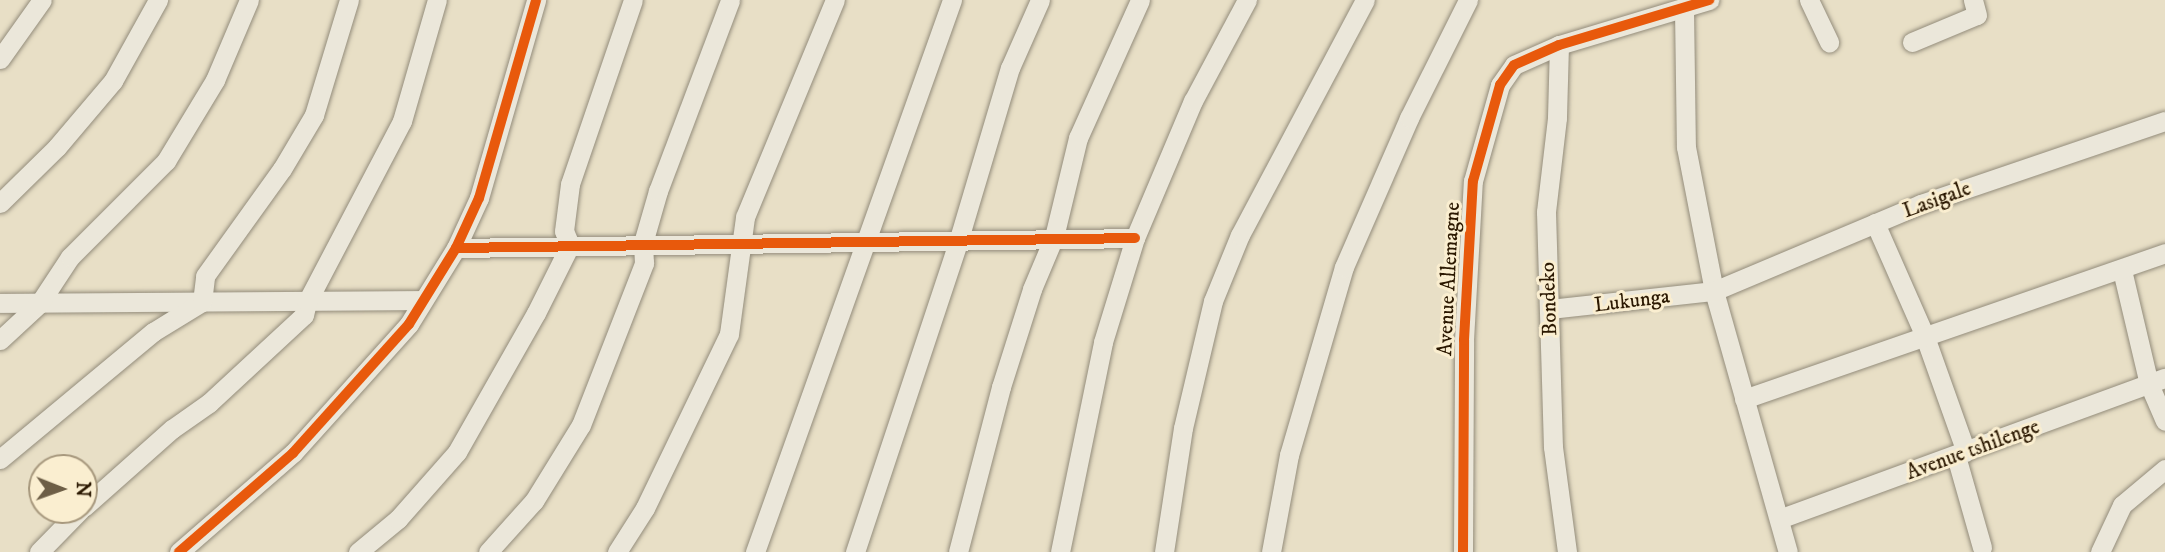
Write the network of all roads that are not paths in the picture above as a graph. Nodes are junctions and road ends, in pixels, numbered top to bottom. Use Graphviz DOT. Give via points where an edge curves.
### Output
graph roads {
  1 [pos="42,0"];
  2 [pos="158,0"];
  3 [pos="248,0"];
  4 [pos="349,0"];
  5 [pos="437,0"];
  6 [pos="536,0"];
  7 [pos="633,0"];
  8 [pos="730,0"];
  9 [pos="835,0"];
  10 [pos="952,0"];
  11 [pos="1040,0"];
  12 [pos="1140,0"];
  13 [pos="1247,0"];
  14 [pos="1366,0"];
  15 [pos="1468,0"];
  16 [pos="1709,0"];
  17 [pos="1809,0"];
  18 [pos="1973,0"];
  19 [pos="1684,9"];
  20 [pos="1829,42"];
  21 [pos="1912,42"];
  22 [pos="1559,45"];
  23 [pos="0,59"];
  24 [pos="2165,121"];
  25 [pos="0,203"];
  26 [pos="1875,223"];
  27 [pos="1054,237"];
  28 [pos="1135,238"];
  29 [pos="742,241"];
  30 [pos="865,242"];
  31 [pos="958,242"];
  32 [pos="643,243"];
  33 [pos="570,245"];
  34 [pos="456,248"];
  35 [pos="2165,253"];
  36 [pos="2122,270"];
  37 [pos="1714,290"];
  38 [pos="421,300"];
  39 [pos="202,302"];
  40 [pos="307,302"];
  41 [pos="0,303"];
  42 [pos="39,304"];
  43 [pos="1550,309"];
  44 [pos="1924,334"];
  45 [pos="0,340"];
  46 [pos="2157,381"];
  47 [pos="1744,399"];
  48 [pos="2165,421"];
  49 [pos="1961,454"];
  50 [pos="0,459"];
  51 [pos="2165,468"];
  52 [pos="98,494"];
  53 [pos="1779,519"];
  54 [pos="66,524"];
  55 [pos="1982,547"];
  56 [pos="39,552"];
  57 [pos="179,552"];
  58 [pos="358,552"];
  59 [pos="488,552"];
  60 [pos="617,552"];
  61 [pos="755,552"];
  62 [pos="855,552"];
  63 [pos="958,552"];
  64 [pos="1060,552"];
  65 [pos="1164,552"];
  66 [pos="1271,552"];
  67 [pos="1463,552"];
  68 [pos="1567,552"];
  69 [pos="1788,552"];
  70 [pos="2100,552"];
  1 -- 23 [label="street"];
  2 -- 25 [label="street" via="113,80 57,147"];
  3 -- 42 [label="street" via="187,131 166,161 70,257"];
  4 -- 39 [label="street" via="314,115 282,169 205,276"];
  5 -- 40 [label="street" via="402,121"];
  6 -- 34 [label="street" via="479,198"];
  7 -- 33 [label="street" via="570,184 564,231"];
  8 -- 32 [label="street"];
  9 -- 29 [label="street" via="745,217"];
  10 -- 30 [label="street"];
  11 -- 31 [label="street" via="1010,68"];
  12 -- 27 [label="street" via="1078,138"];
  13 -- 28 [label="street" via="1193,100"];
  14 -- 65 [label="street" via="1240,235 1213,301 1183,428"];
  15 -- 66 [label="street" via="1343,267 1289,455"];
  16 -- 19 [label="street, Avenue Allemagne"];
  17 -- 20 [label="street"];
  18 -- 21 [label="street" via="1977,15"];
  19 -- 22 [label="street, Avenue Allemagne"];
  19 -- 37 [label="street" via="1686,147"];
  22 -- 43 [label="street, Bondeko" via="1557,118 1546,212"];
  22 -- 67 [label="street, Avenue Allemagne" via="1514,65 1500,85 1474,181 1464,340"];
  24 -- 26 [label="street, Lasigale"];
  26 -- 37 [label="street, Lasigale"];
  26 -- 44 [label="street"];
  27 -- 28 [label="street"];
  27 -- 31 [label="street"];
  27 -- 63 [label="street" via="1001,387"];
  28 -- 64 [label="street" via="1103,342"];
  29 -- 30 [label="street"];
  29 -- 32 [label="street"];
  29 -- 60 [label="street" via="729,334 645,508"];
  30 -- 31 [label="street"];
  30 -- 61 [label="street"];
  31 -- 62 [label="street"];
  32 -- 33 [label="street"];
  32 -- 59 [label="street" via="644,263 581,425 534,501"];
  33 -- 34 [label="street"];
  33 -- 58 [label="street" via="501,379 457,452 398,519"];
  34 -- 38 [label="street"];
  35 -- 36 [label="street"];
  36 -- 44 [label="street"];
  36 -- 46 [label="street"];
  37 -- 43 [label="street, Lukunga"];
  37 -- 47 [label="street"];
  38 -- 40 [label="street"];
  38 -- 57 [label="street" via="409,324 380,359 293,453"];
  39 -- 40 [label="street"];
  39 -- 42 [label="street"];
  39 -- 50 [label="street" via="153,332"];
  40 -- 52 [label="street" via="304,314 209,403"];
  41 -- 42 [label="street"];
  42 -- 45 [label="street"];
  43 -- 68 [label="street, Bondeko" via="1553,447"];
  44 -- 47 [label="street" via="1800,383"];
  44 -- 49 [label="street"];
  46 -- 48 [label="street"];
  46 -- 49 [label="street, Avenue tshilenge"];
  47 -- 53 [label="street"];
  49 -- 53 [label="street, Avenue tshilenge"];
  49 -- 55 [label="street"];
  51 -- 70 [label="street" via="2122,505"];
  53 -- 69 [label="street"];
  54 -- 56 [label="street"];
}
